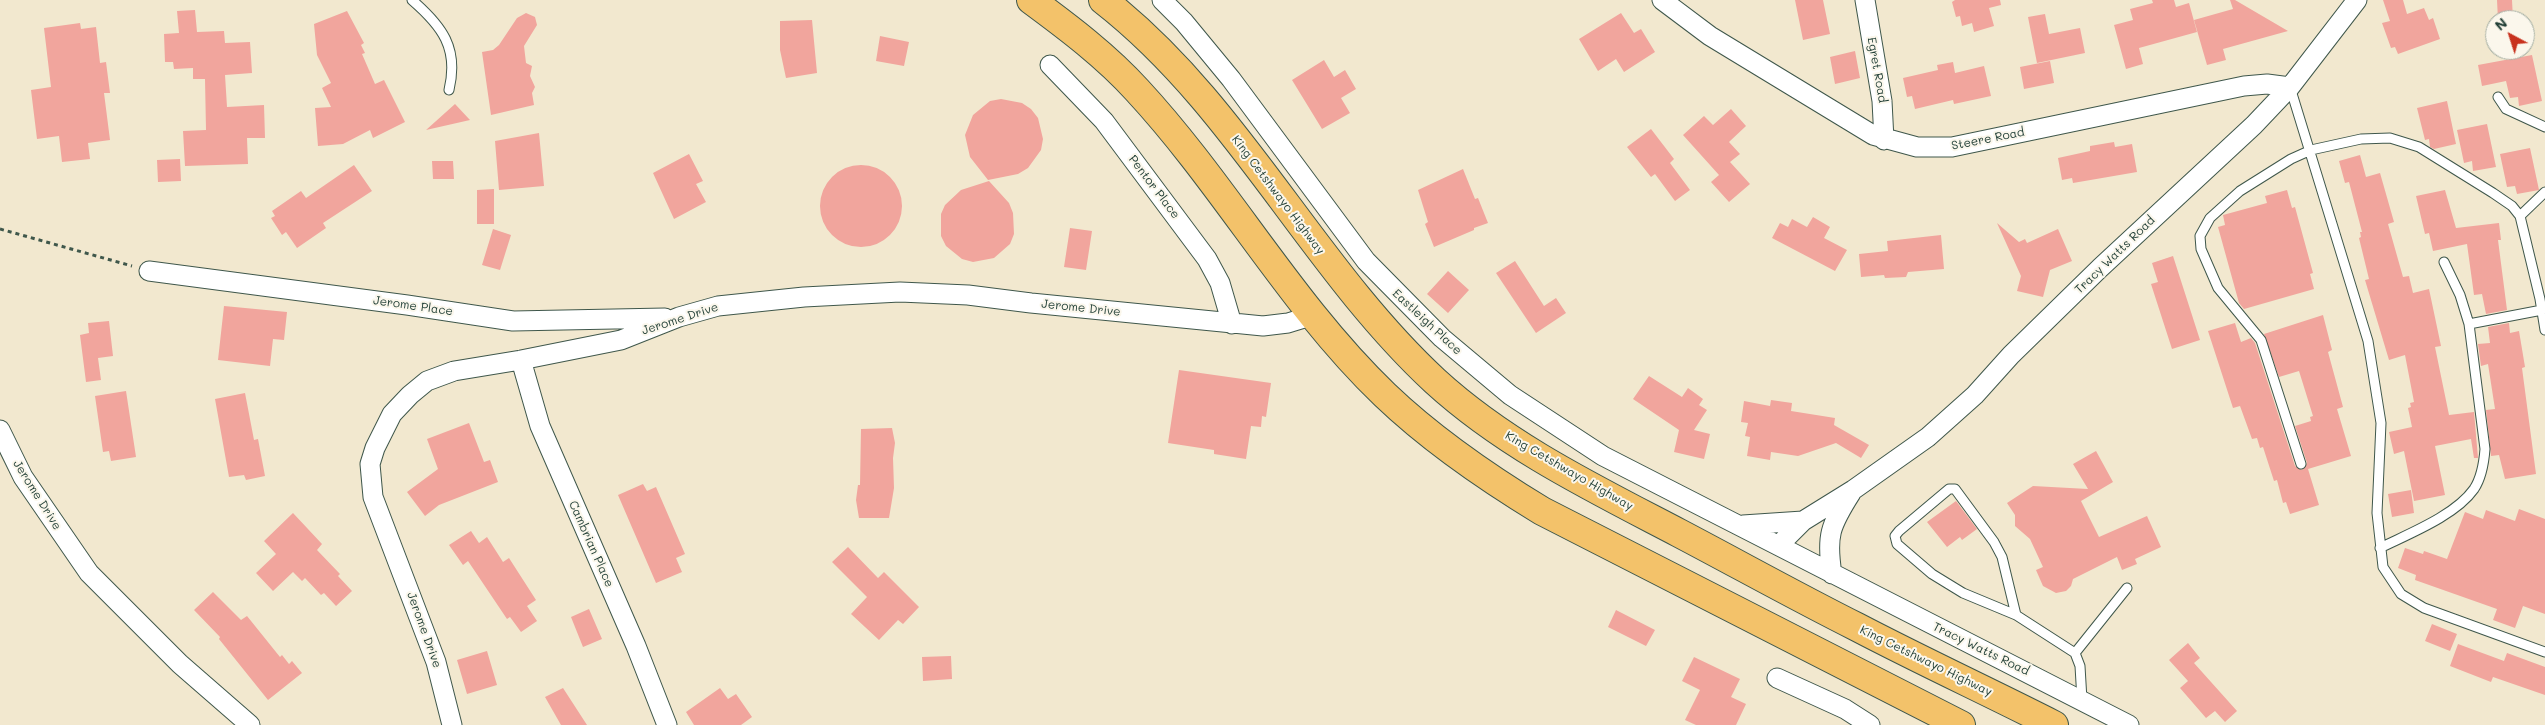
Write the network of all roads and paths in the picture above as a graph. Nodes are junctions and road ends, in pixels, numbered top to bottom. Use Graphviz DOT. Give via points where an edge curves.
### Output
graph roads {
  1 [pos="412,0"];
  2 [pos="1031,0"];
  3 [pos="1103,0"];
  4 [pos="1162,0"];
  5 [pos="1662,0"];
  6 [pos="1865,0"];
  7 [pos="2357,0"];
  8 [pos="1050,66"];
  9 [pos="2290,87"];
  10 [pos="449,90"];
  11 [pos="2498,98"];
  12 [pos="2545,127"];
  13 [pos="1884,140"];
  14 [pos="2311,150"];
  15 [pos="2545,192"];
  16 [pos="2520,216"];
  17 [pos="0,229"];
  18 [pos="2444,262"];
  19 [pos="149,271"];
  20 [pos="2542,310"];
  21 [pos="1314,315"];
  22 [pos="679,318"];
  23 [pos="1232,324"];
  24 [pos="2469,324"];
  25 [pos="2545,330"];
  26 [pos="521,360"];
  27 [pos="0,430"];
  28 [pos="2301,464"];
  29 [pos="1853,490"];
  30 [pos="1803,521"];
  31 [pos="1742,525"];
  32 [pos="1780,544"];
  33 [pos="2380,548"];
  34 [pos="1832,574"];
  35 [pos="2127,588"];
  36 [pos="2016,615"];
  37 [pos="2545,652"];
  38 [pos="2075,653"];
  39 [pos="1777,678"];
  40 [pos="2082,700"];
  41 [pos="250,725"];
  42 [pos="452,725"];
  43 [pos="667,725"];
  44 [pos="1870,725"];
  45 [pos="1961,725"];
  46 [pos="2054,725"];
  47 [pos="2129,725"];
  1 -- 10 [label="lane" via="444,33 452,62"];
  2 -- 21 [label="highway" via="1096,50 1138,91"];
  3 -- 46 [label="highway, King Cetshwayo Highway" via="1162,52 1206,100 1368,313 1438,384 1483,419 1589,485 1859,628"];
  4 -- 31 [label="street, Eastleigh Place" via="1231,79 1366,261 1442,338 1510,395 1603,456"];
  5 -- 13 [label="street, Steere Road" via="1718,41"];
  6 -- 13 [label="street, Egret Road" via="1882,102"];
  7 -- 9 [label="street, Tracy Watts Road"];
  8 -- 23 [label="street, Pentor Place" via="1104,121 1207,259 1220,283"];
  9 -- 13 [label="street, Steere Road" via="2267,84 2226,89 1952,147 1917,147"];
  9 -- 14 [label="lane"];
  9 -- 29 [label="street, Tracy Watts Road" via="2011,355 1975,395 1928,437"];
  11 -- 12 [label="lane" via="2506,109"];
  14 -- 16 [label="lane" via="2361,139 2390,138 2405,142 2419,147 2493,193"];
  14 -- 28 [label="lane" via="2240,191 2210,218 2200,236 2201,249 2218,288 2257,335 2267,353"];
  14 -- 33 [label="lane" via="2368,341 2381,423 2377,487"];
  15 -- 16 [label="lane"];
  16 -- 20 [label="lane"];
  17 -- 19 [label="path"];
  18 -- 24 [label="lane" via="2460,294"];
  19 -- 22 [label="street, Jerome Place" via="513,321"];
  20 -- 24 [label="lane"];
  20 -- 25 [label="lane"];
  21 -- 23 [label="street, Jerome Drive" via="1263,326"];
  21 -- 45 [label="highway" via="1384,394 1431,436 1492,481 1598,540"];
  22 -- 23 [label="street, Jerome Drive" via="753,300 900,292 968,295"];
  22 -- 26 [label="street, Jerome Drive" via="621,340"];
  24 -- 33 [label="lane" via="2485,449 2484,465 2474,489 2452,509"];
  26 -- 42 [label="street, Jerome Drive" via="454,371 427,381 392,414 370,464 373,498 436,662"];
  26 -- 43 [label="street, Cambrian Place" via="540,426"];
  27 -- 41 [label="street, Jerome Drive" via="23,477 89,573 180,664"];
  29 -- 30 [label="street, Tracy Watts Road"];
  29 -- 34 [label="street, Tracy Watts Road" via="1830,531"];
  30 -- 31 [label="street"];
  30 -- 32 [label="street, Tracy Watts Road"];
  31 -- 32 [label="street, Eastleigh Place"];
  32 -- 34 [label="street, Tracy Watts Road"];
  33 -- 37 [label="lane" via="2388,577 2408,599 2424,608"];
  34 -- 40 [label="street, Tracy Watts Road"];
  35 -- 38 [label="lane"];
  36 -- 36 [label="lane" via="1963,593 1932,574 1897,544 1899,531 1949,489 1955,489 2002,558"];
  36 -- 38 [label="lane"];
  38 -- 40 [label="lane" via="2080,666"];
  39 -- 44 [label="street" via="1845,709"];
  40 -- 47 [label="street, Tracy Watts Road"];
}
